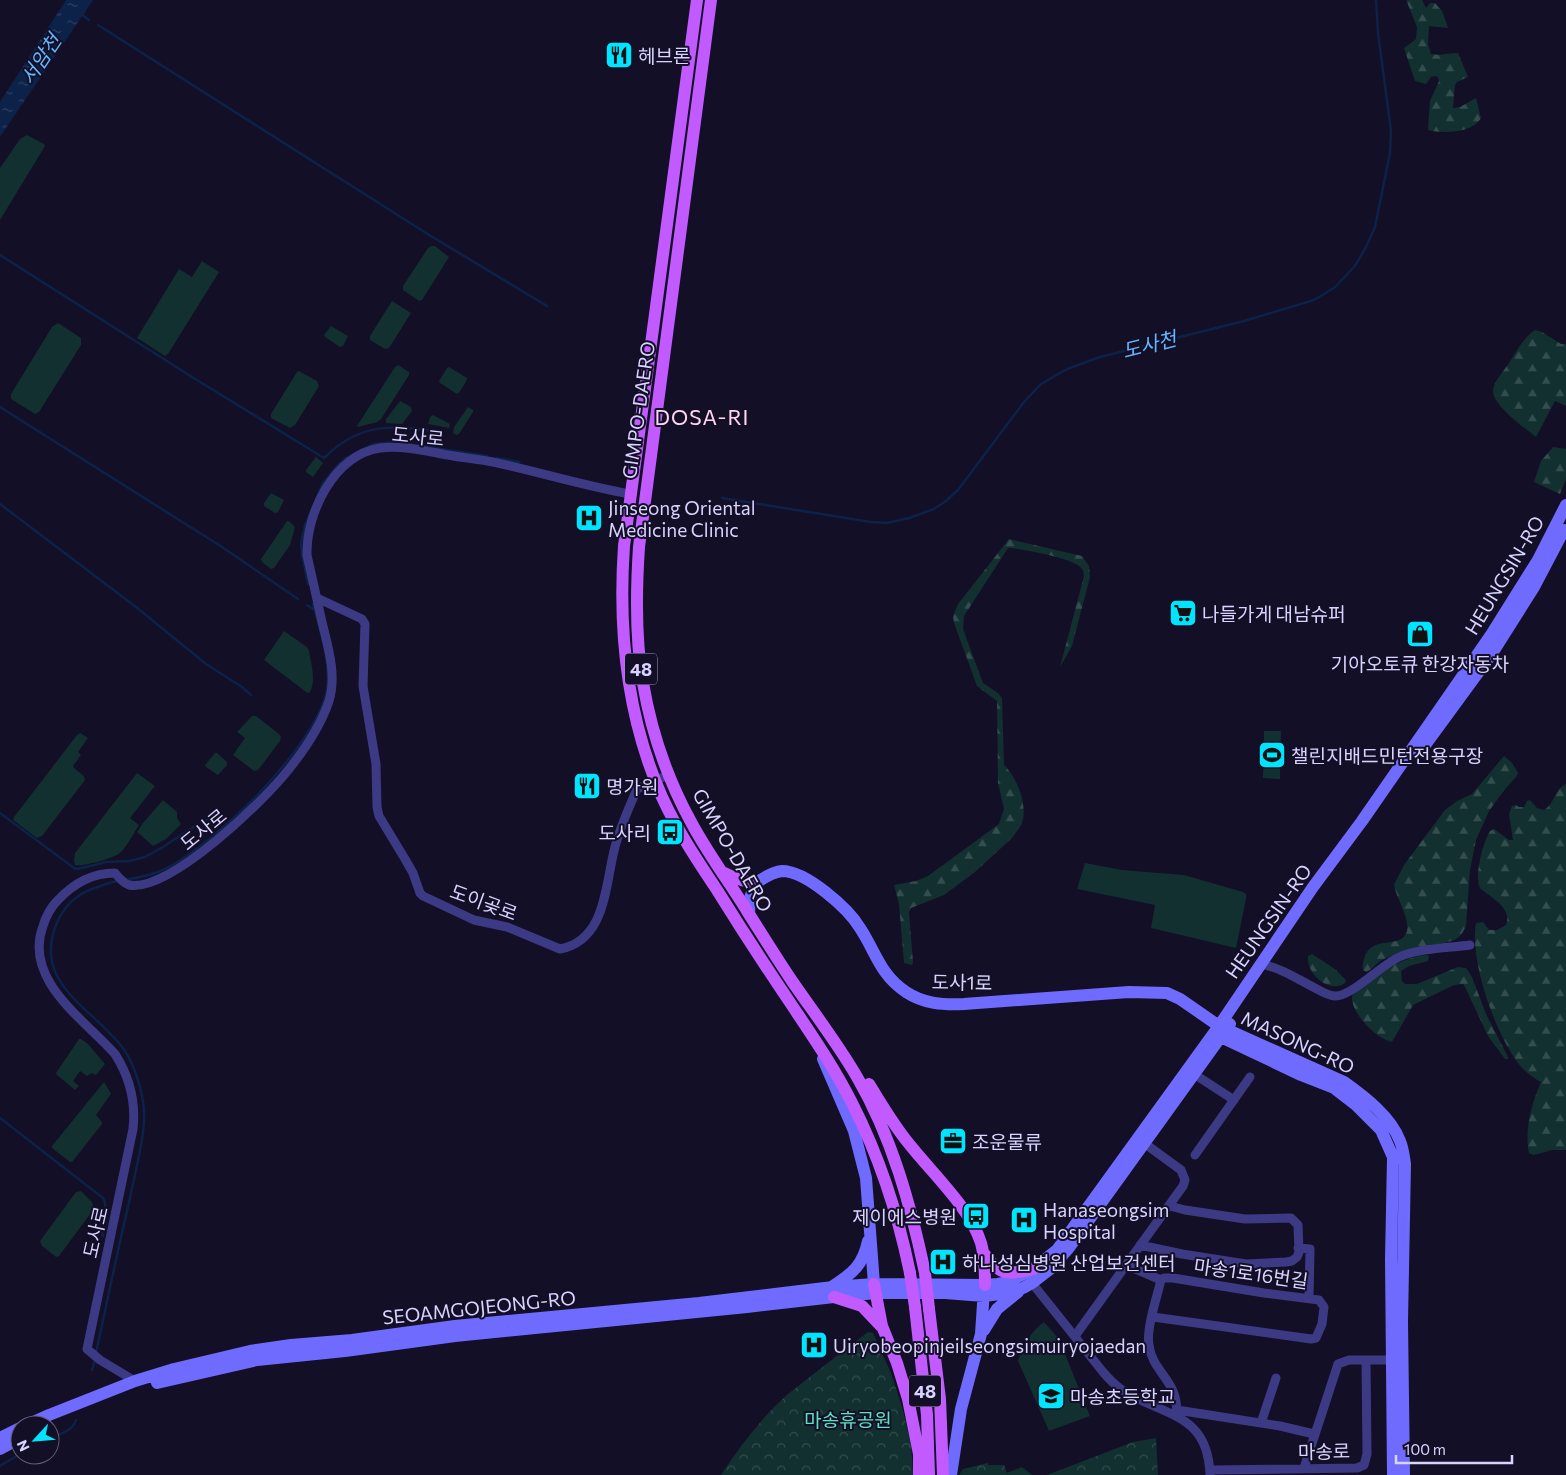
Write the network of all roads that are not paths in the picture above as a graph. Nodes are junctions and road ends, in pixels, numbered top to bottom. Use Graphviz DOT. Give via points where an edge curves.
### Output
graph roads {
  1 [pos="697,0"];
  2 [pos="711,0"];
  3 [pos="630,494"];
  4 [pos="1566,505"];
  5 [pos="1566,525"];
  6 [pos="317,598"];
  7 [pos="670,774"];
  8 [pos="656,780"];
  9 [pos="721,872"];
  10 [pos="755,884"];
  11 [pos="748,913"];
  12 [pos="1470,945"];
  13 [pos="1264,964"];
  14 [pos="826,1030"];
  15 [pos="1222,1031"];
  16 [pos="815,1041"];
  17 [pos="1194,1074"];
  18 [pos="1250,1077"];
  19 [pos="1234,1100"];
  20 [pos="1144,1143"];
  21 [pos="1194,1155"];
  22 [pos="1170,1206"];
  23 [pos="870,1231"];
  24 [pos="1140,1245"];
  25 [pos="1298,1248"];
  26 [pos="983,1252"];
  27 [pos="1126,1265"];
  28 [pos="1034,1269"];
  29 [pos="1160,1280"];
  30 [pos="1028,1285"];
  31 [pos="946,1288"];
  32 [pos="875,1289"];
  33 [pos="984,1290"];
  34 [pos="833,1292"];
  35 [pos="1309,1298"];
  36 [pos="1153,1317"];
  37 [pos="882,1326"];
  38 [pos="981,1334"];
  39 [pos="1075,1336"];
  40 [pos="1366,1360"];
  41 [pos="1392,1360"];
  42 [pos="1276,1378"];
  43 [pos="135,1382"];
  44 [pos="1177,1413"];
  45 [pos="49,1415"];
  46 [pos="60,1420"];
  47 [pos="1261,1423"];
  48 [pos="1314,1434"];
  49 [pos="1304,1468"];
  50 [pos="1210,1473"];
  51 [pos="919,1475"];
  52 [pos="929,1475"];
  53 [pos="943,1475"];
  54 [pos="951,1475"];
  55 [pos="1393,1475"];
  56 [pos="1404,1475"];
  1 -- 3 [label="main road, GIMPO-DAERO / 48"];
  2 -- 7 [label="main road, GIMPO-DAERO / 48" via="638,566 637,629 642,675 649,713"];
  3 -- 6 [label="street, 도사로" via="492,462 396,448 372,450 341,469 324,491 315,510 306,539"];
  3 -- 8 [label="main road, GIMPO-DAERO / 48" via="622,569 624,650 634,713"];
  4 -- 13 [label="main road, HEUNGSIN-RO" via="1538,560 1491,635 1313,887"];
  5 -- 13 [label="main road, HEUNGSIN-RO" via="1534,587 1491,655"];
  6 -- 8 [label="street, 도이곶로" via="355,615 365,624 363,686 376,764 376,807 413,873 420,893 428,899 474,920 507,928 560,949 576,944 591,932 600,913 617,841 636,789"];
  6 -- 43 [label="street, 도사로" via="330,655 332,687 319,722 288,770 220,837 168,874 131,885 114,873 106,873 90,877 67,890 49,910 38,940 40,957 50,982 62,1000 115,1054 131,1090 133,1128 87,1349"];
  7 -- 8 [label="street, 도이곶로"];
  7 -- 9 [label="main road, GIMPO-DAERO / 48" via="691,822"];
  8 -- 16 [label="main road, GIMPO-DAERO / 48" via="683,838"];
  9 -- 10 [label="main road"];
  9 -- 11 [label="main road, GIMPO-DAERO / 48"];
  10 -- 11 [label="main road"];
  10 -- 15 [label="main road, 도사1로" via="774,873 785,871 813,883 854,919 879,964 892,980 926,1002 964,1004 1161,991 1180,999"];
  11 -- 14 [label="main road, GIMPO-DAERO / 48"];
  12 -- 13 [label="street" via="1399,957 1347,993 1334,996"];
  13 -- 15 [label="main road, HEUNGSIN-RO"];
  14 -- 26 [label="main road" via="858,1066 884,1110 966,1213"];
  14 -- 53 [label="main road, GIMPO-DAERO / 48, bridge" via="857,1077 879,1121 901,1177 916,1231 925,1273 940,1399"];
  15 -- 17 [label="main road, HEUNGSIN-RO"];
  15 -- 28 [label="main road, HEUNGSIN-RO" via="1057,1250"];
  15 -- 41 [label="main road, MASONG-RO" via="1301,1075 1334,1088 1381,1130 1393,1157"];
  15 -- 56 [label="main road, MASONG-RO" via="1344,1082 1389,1122 1400,1141 1405,1164"];
  16 -- 23 [label="main road" via="854,1131 866,1178"];
  16 -- 52 [label="main road, GIMPO-DAERO / 48, bridge" via="852,1102 878,1161 901,1231 915,1307 927,1415"];
  17 -- 19 [label="street"];
  17 -- 20 [label="main road, HEUNGSIN-RO"];
  18 -- 19 [label="street"];
  19 -- 21 [label="street"];
  20 -- 22 [label="street" via="1184,1175 1183,1186"];
  20 -- 30 [label="main road, HEUNGSIN-RO" via="1068,1249"];
  22 -- 24 [label="street"];
  22 -- 25 [label="street, 마송1로16번길" via="1245,1219 1291,1218 1298,1225"];
  23 -- 32 [label="main road"];
  23 -- 34 [label="main road" via="860,1264"];
  24 -- 25 [label="street, 마송1로16번길" via="1246,1264 1292,1261"];
  24 -- 27 [label="street"];
  25 -- 35 [label="street" via="1310,1249"];
  26 -- 28 [label="main road" via="1003,1273"];
  26 -- 33 [label="main road"];
  27 -- 29 [label="street"];
  27 -- 39 [label="street"];
  28 -- 33 [label="main road, HEUNGSIN-RO"];
  29 -- 35 [label="street, 마송1로16번길" via="1173,1278"];
  29 -- 36 [label="street"];
  30 -- 33 [label="main road, HEUNGSIN-RO"];
  30 -- 38 [label="main road" via="997,1309"];
  30 -- 39 [label="street"];
  31 -- 32 [label="main road, SEOAMGOJEONG-RO"];
  31 -- 33 [label="main road, HEUNGSIN-RO"];
  32 -- 34 [label="main road, SEOAMGOJEONG-RO"];
  32 -- 37 [label="main road"];
  33 -- 38 [label="main road"];
  34 -- 37 [label="main road" via="862,1306"];
  34 -- 43 [label="main road, SEOAMGOJEONG-RO" via="455,1326 291,1345 216,1358"];
  34 -- 46 [label="main road, SEOAMGOJEONG-RO" via="257,1360 140,1388"];
  35 -- 36 [label="street, 마송1로16번길" via="1319,1300 1324,1307 1319,1334 1312,1339"];
  36 -- 44 [label="street" via="1149,1345 1154,1361 1176,1396"];
  37 -- 51 [label="main road" via="908,1399"];
  38 -- 54 [label="main road" via="961,1409"];
  39 -- 44 [label="street" via="1115,1385 1128,1394"];
  40 -- 41 [label="street"];
  40 -- 48 [label="street" via="1348,1360 1338,1364"];
  40 -- 49 [label="street, 마송로" via="1364,1465 1357,1468"];
  41 -- 55 [label="main road, MASONG-RO"];
  42 -- 47 [label="street"];
  43 -- 45 [label="main road, SEOAMGOJEONG-RO"];
  44 -- 47 [label="street"];
  44 -- 50 [label="street" via="1199,1435 1207,1452"];
  47 -- 48 [label="street"];
  48 -- 49 [label="street"];
  49 -- 50 [label="street, 마송로"];
}
